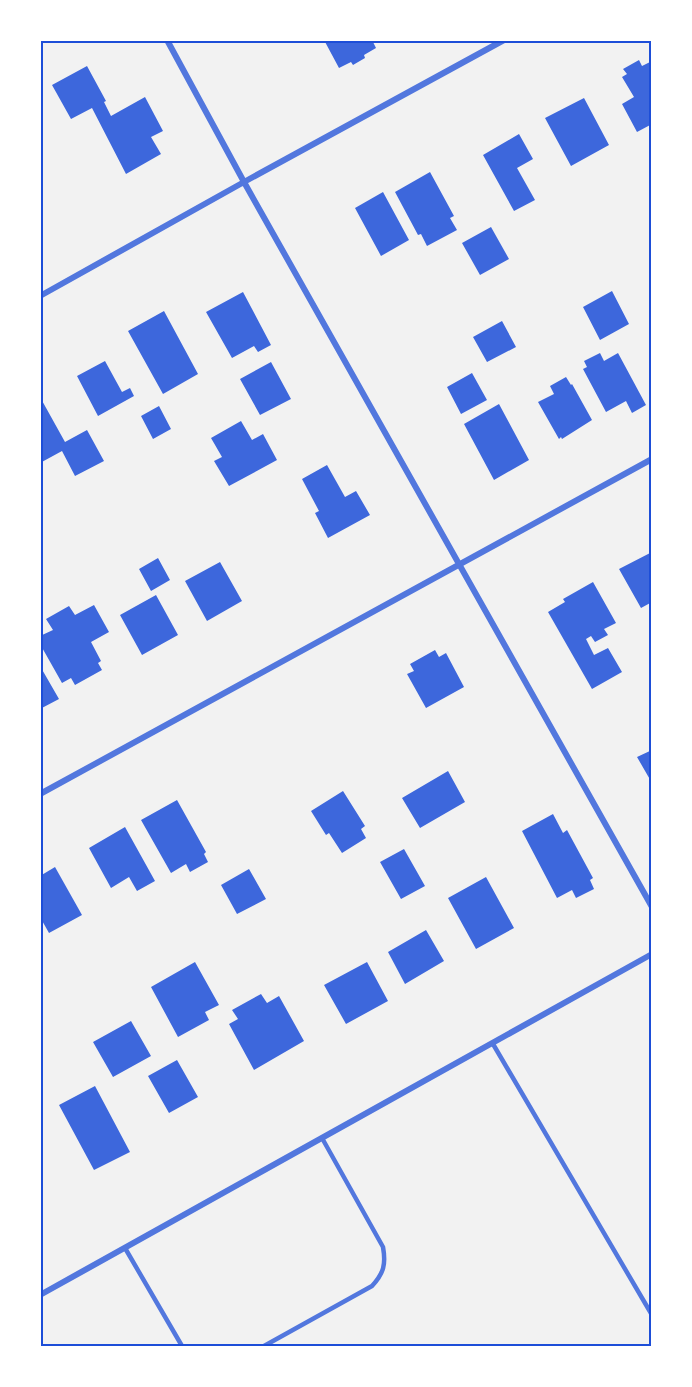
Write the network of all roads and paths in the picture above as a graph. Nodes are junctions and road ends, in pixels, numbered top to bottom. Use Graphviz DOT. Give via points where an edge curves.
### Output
graph roads {
  1 [pos="167,40"];
  2 [pos="504,40"];
  3 [pos="244,182"];
  4 [pos="40,296"];
  5 [pos="651,459"];
  6 [pos="459,565"];
  7 [pos="40,794"];
  8 [pos="651,907"];
  9 [pos="651,954"];
  10 [pos="493,1044"];
  11 [pos="322,1138"];
  12 [pos="125,1248"];
  13 [pos="40,1295"];
  14 [pos="651,1315"];
  15 [pos="182,1347"];
  16 [pos="264,1347"];
  1 -- 3 [label="street"];
  2 -- 3 [label="street"];
  3 -- 4 [label="street"];
  3 -- 6 [label="street"];
  5 -- 6 [label="street"];
  6 -- 7 [label="street"];
  6 -- 8 [label="street"];
  9 -- 10 [label="street"];
  10 -- 11 [label="street"];
  10 -- 14 [label="lane"];
  11 -- 12 [label="street"];
  11 -- 16 [label="lane" via="383,1247 385,1267 372,1286"];
  12 -- 13 [label="street"];
  12 -- 15 [label="lane"];
}
